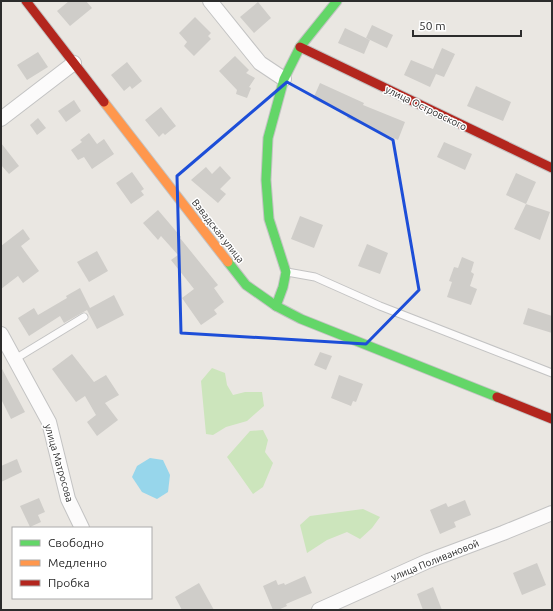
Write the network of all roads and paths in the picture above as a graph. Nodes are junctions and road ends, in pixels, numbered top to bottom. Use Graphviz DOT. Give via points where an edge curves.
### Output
graph roads {
  1 [pos="26,1"];
  2 [pos="210,1"];
  3 [pos="337,1"];
  4 [pos="300,47"];
  5 [pos="74,63"];
  6 [pos="284,79"];
  7 [pos="1,119"];
  8 [pos="552,168"];
  9 [pos="286,272"];
  10 [pos="276,306"];
  11 [pos="84,317"];
  12 [pos="1,334"];
  13 [pos="14,359"];
  14 [pos="552,373"];
  15 [pos="552,419"];
  16 [pos="552,513"];
  17 [pos="82,527"];
  18 [pos="319,610"];
  1 -- 5 [label="street, Взвадская улица"];
  2 -- 6 [label="street" via="260,63"];
  3 -- 4 [label="street"];
  4 -- 6 [label="street"];
  4 -- 8 [label="street, улица Островского"];
  5 -- 7 [label="street"];
  5 -- 10 [label="street, Взвадская улица" via="246,285"];
  6 -- 9 [label="street" via="268,138 266,180 269,219"];
  9 -- 10 [label="street"];
  9 -- 14 [label="lane" via="315,277 409,318"];
  10 -- 15 [label="street, Взвадская улица" via="301,319"];
  11 -- 13 [label="lane"];
  12 -- 13 [label="street, улица Матросова"];
  13 -- 17 [label="street, улица Матросова" via="48,422 68,499"];
  16 -- 18 [label="street, улица Поливановой" via="428,561"];
}
